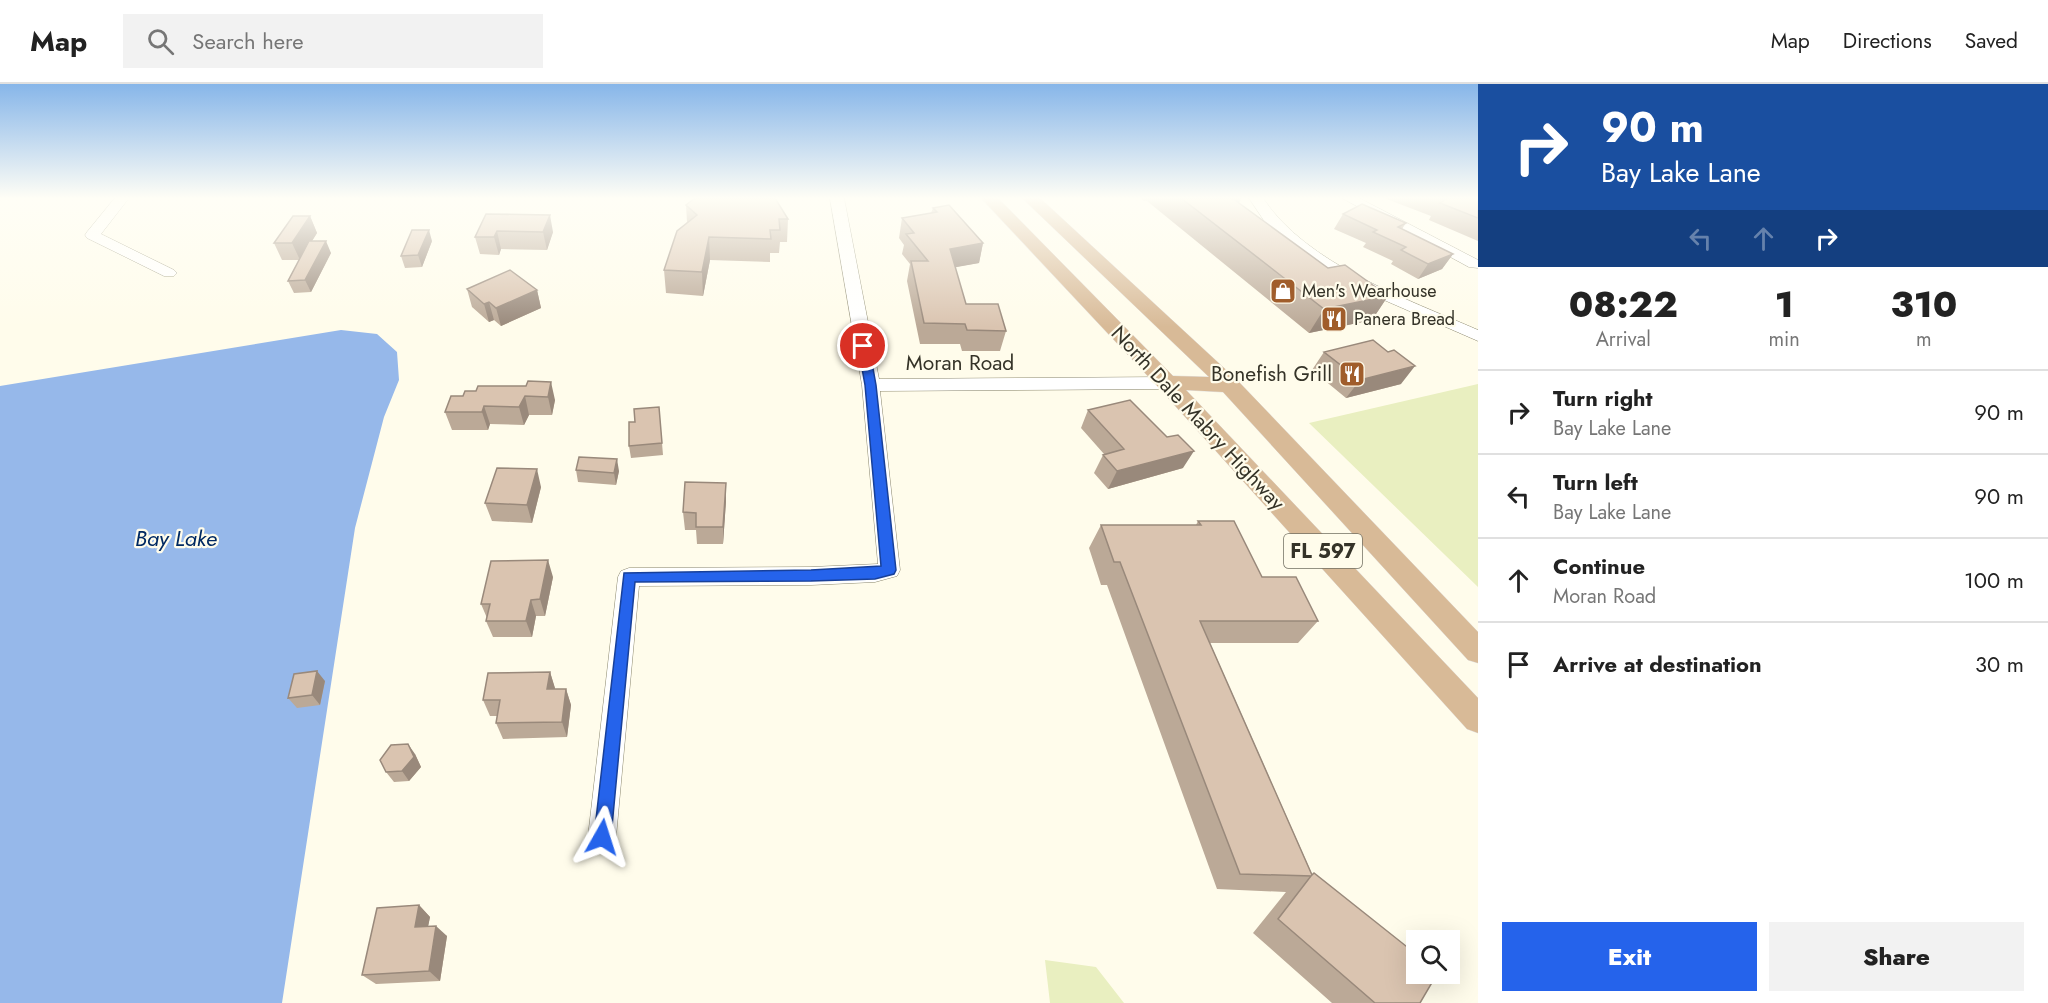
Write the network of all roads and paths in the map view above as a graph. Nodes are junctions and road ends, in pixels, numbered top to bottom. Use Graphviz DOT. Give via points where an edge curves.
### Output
graph roads {
  1 [pos="104,241"];
  2 [pos="845,241"];
  3 [pos="1030,241"];
  4 [pos="1076,241"];
  5 [pos="1296,241"];
  6 [pos="1436,241"];
  7 [pos="1474,264"];
  8 [pos="169,273"];
  9 [pos="1478,336"];
  10 [pos="1221,378"];
  11 [pos="1167,383"];
  12 [pos="871,385"];
  13 [pos="1478,651"];
  14 [pos="1478,719"];
  15 [pos="602,837"];
  1 -- 8 [label="street"];
  2 -- 12 [label="street"];
  3 -- 11 [label="main road, North Dale Mabry Highway / FL 597"];
  4 -- 10 [label="main road, North Dale Mabry Highway / FL 597"];
  5 -- 9 [label="street" via="1365,284"];
  6 -- 7 [label="street"];
  10 -- 11 [label="main road"];
  10 -- 13 [label="main road, North Dale Mabry Highway / FL 597"];
  11 -- 12 [label="street, Moran Road"];
  11 -- 14 [label="main road, North Dale Mabry Highway / FL 597"];
  12 -- 15 [label="street" via="889,570 811,576 629,577"];
}
